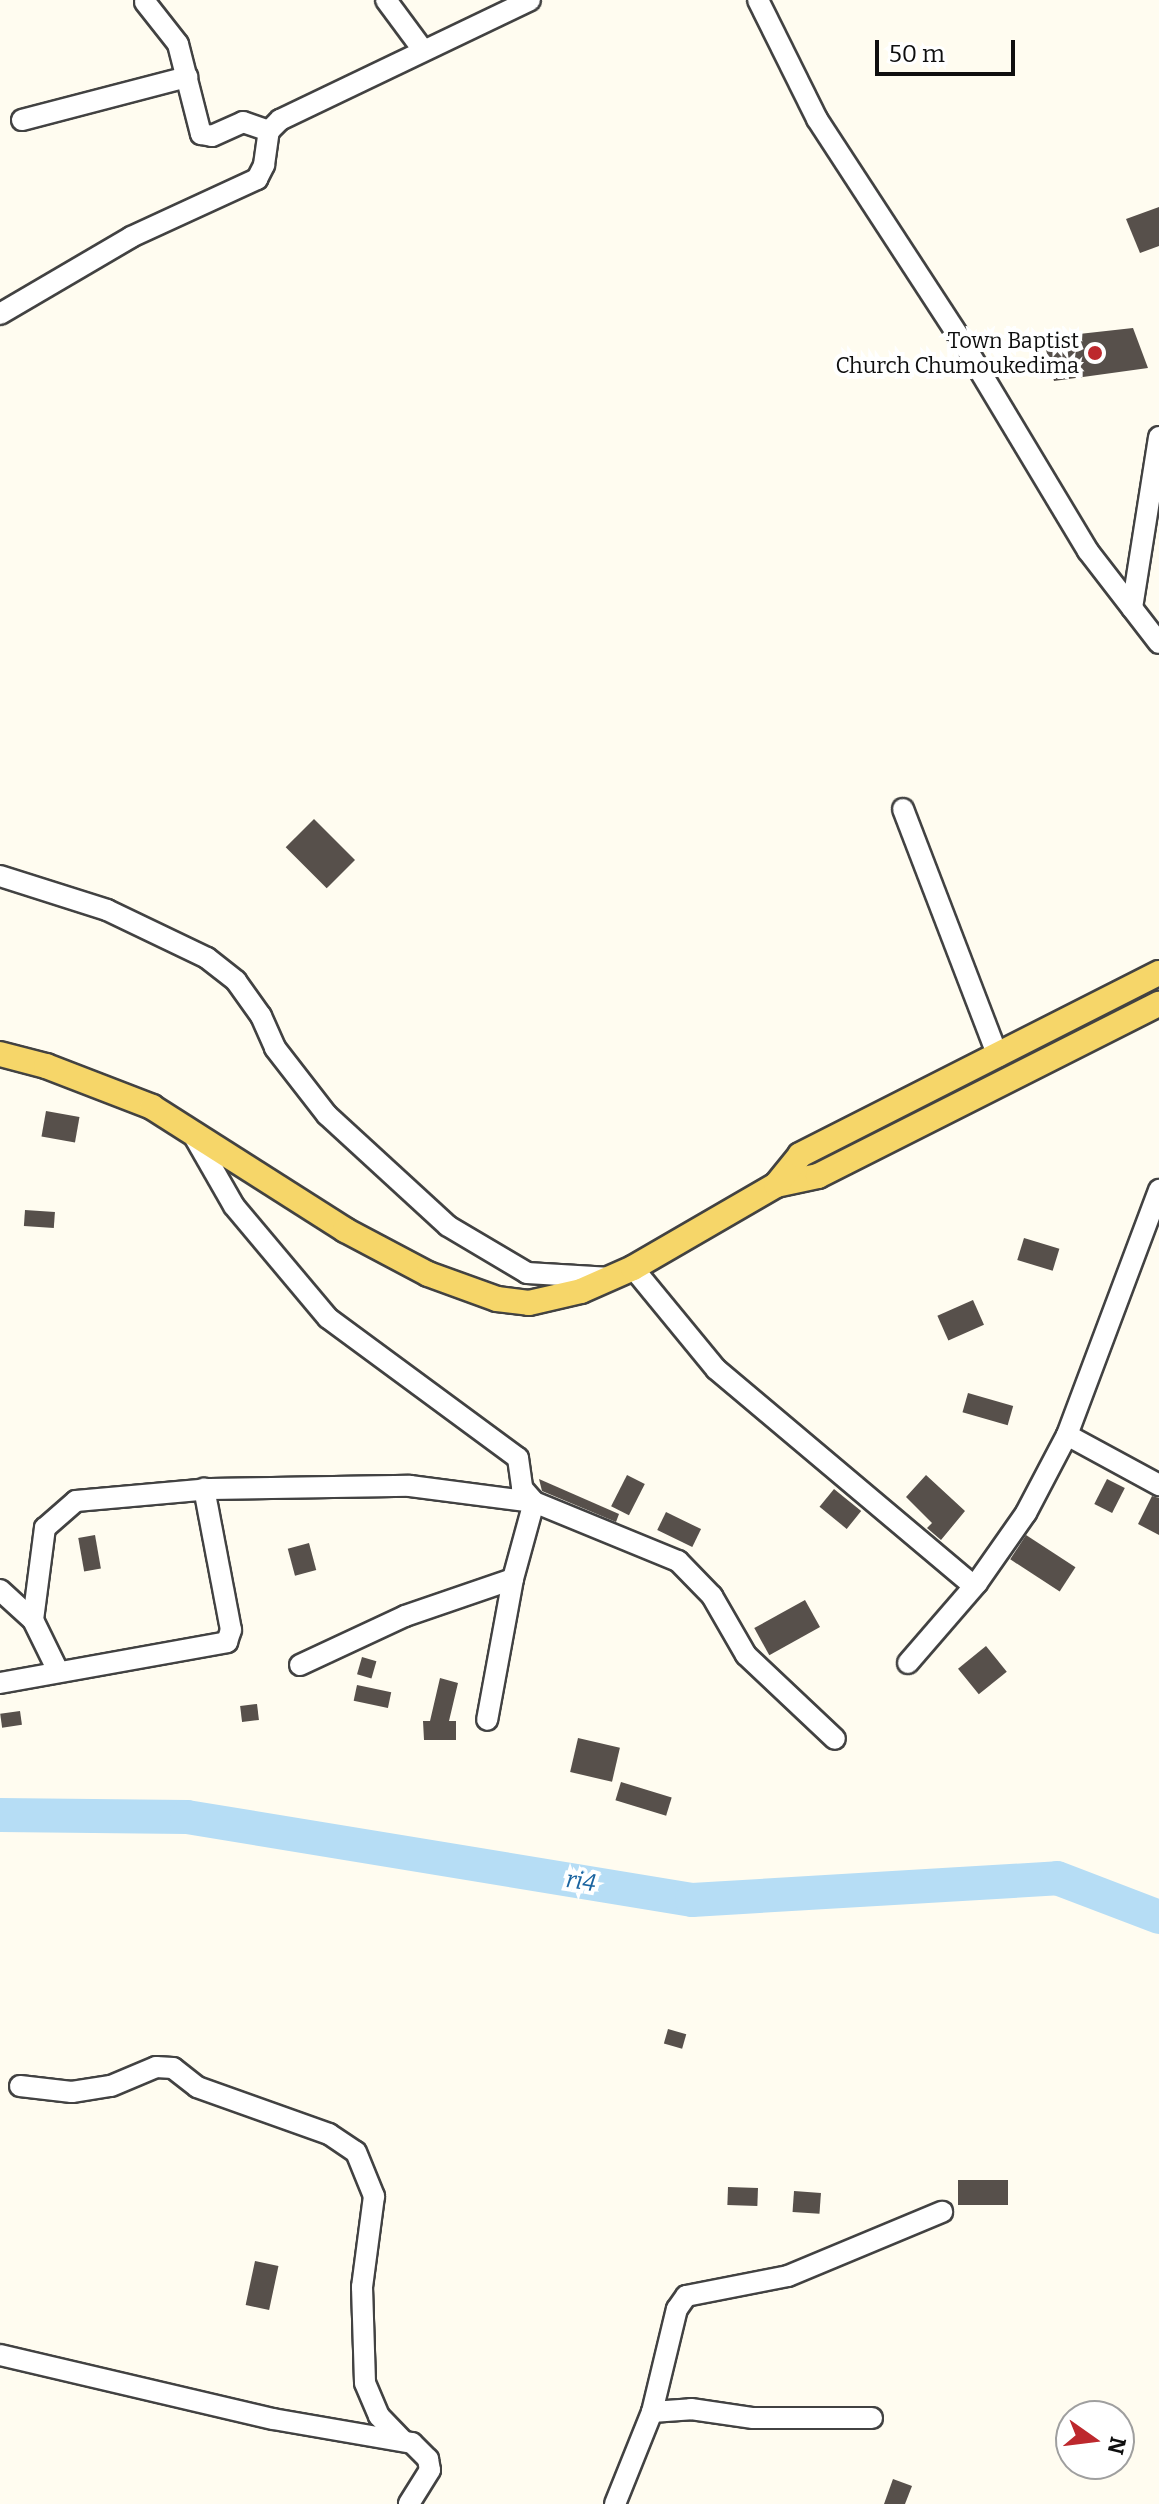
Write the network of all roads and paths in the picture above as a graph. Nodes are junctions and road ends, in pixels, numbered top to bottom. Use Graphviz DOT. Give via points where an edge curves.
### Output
graph roads {
  1 [pos="386,0"];
  2 [pos="530,0"];
  3 [pos="758,0"];
  4 [pos="145,2"];
  5 [pos="423,50"];
  6 [pos="187,77"];
  7 [pos="22,120"];
  8 [pos="269,131"];
  9 [pos="0,314"];
  10 [pos="1159,437"];
  11 [pos="1132,608"];
  12 [pos="1159,643"];
  13 [pos="903,809"];
  14 [pos="0,876"];
  15 [pos="1159,973"];
  16 [pos="1159,1004"];
  17 [pos="0,1054"];
  18 [pos="998,1056"];
  19 [pos="189,1128"];
  20 [pos="776,1185"];
  21 [pos="1159,1190"];
  22 [pos="1149,1242"];
  23 [pos="622,1273"];
  24 [pos="1067,1435"];
  25 [pos="1159,1485"];
  26 [pos="204,1489"];
  27 [pos="534,1502"];
  28 [pos="513,1579"];
  29 [pos="977,1583"];
  30 [pos="0,1590"];
  31 [pos="33,1620"];
  32 [pos="908,1663"];
  33 [pos="300,1665"];
  34 [pos="58,1671"];
  35 [pos="0,1683"];
  36 [pos="487,1720"];
  37 [pos="835,1739"];
  38 [pos="20,2086"];
  39 [pos="942,2212"];
  40 [pos="0,2355"];
  41 [pos="652,2412"];
  42 [pos="872,2418"];
  43 [pos="402,2440"];
  44 [pos="409,2504"];
  45 [pos="615,2504"];
  1 -- 5 [label="street"];
  2 -- 5 [label="street"];
  3 -- 11 [label="street" via="817,119 966,348 1088,551"];
  4 -- 6 [label="street" via="178,44"];
  5 -- 8 [label="street" via="280,120"];
  6 -- 7 [label="street"];
  6 -- 8 [label="street" via="201,134 212,136 243,122"];
  8 -- 9 [label="street" via="257,179 131,237"];
  10 -- 11 [label="street"];
  11 -- 12 [label="street"];
  13 -- 18 [label="street"];
  14 -- 23 [label="street" via="107,910 207,958 236,981 275,1048 327,1115 448,1226 527,1273"];
  15 -- 18 [label="main road"];
  16 -- 20 [label="main road" via="818,1176"];
  17 -- 19 [label="main road" via="91,1082"];
  18 -- 20 [label="main road" via="800,1155"];
  19 -- 23 [label="main road" via="345,1230 464,1288 529,1303 553,1300"];
  19 -- 27 [label="street" via="234,1206 328,1318 518,1458 522,1488"];
  20 -- 23 [label="main road"];
  21 -- 22 [label="street"];
  22 -- 24 [label="street"];
  23 -- 29 [label="street" via="716,1369 969,1582"];
  24 -- 25 [label="street"];
  24 -- 29 [label="street" via="1026,1513"];
  26 -- 27 [label="street" via="410,1486"];
  26 -- 31 [label="street" via="95,1497 64,1509 45,1528"];
  26 -- 34 [label="street" via="231,1630 227,1642"];
  27 -- 28 [label="street"];
  27 -- 37 [label="street" via="678,1561 712,1596 746,1655"];
  28 -- 33 [label="street" via="405,1616"];
  28 -- 36 [label="street"];
  29 -- 32 [label="street"];
  30 -- 31 [label="street"];
  31 -- 34 [label="street"];
  34 -- 35 [label="street"];
  38 -- 43 [label="street" via="72,2092 111,2086 156,2067 173,2068 197,2087 329,2134 356,2152 374,2196 362,2287 365,2383 379,2416"];
  39 -- 41 [label="street" via="788,2276 686,2296 677,2309"];
  40 -- 43 [label="street" via="273,2419"];
  41 -- 42 [label="street" via="691,2409 753,2418"];
  41 -- 45 [label="street"];
  43 -- 44 [label="street" via="418,2448 430,2470"];
}
